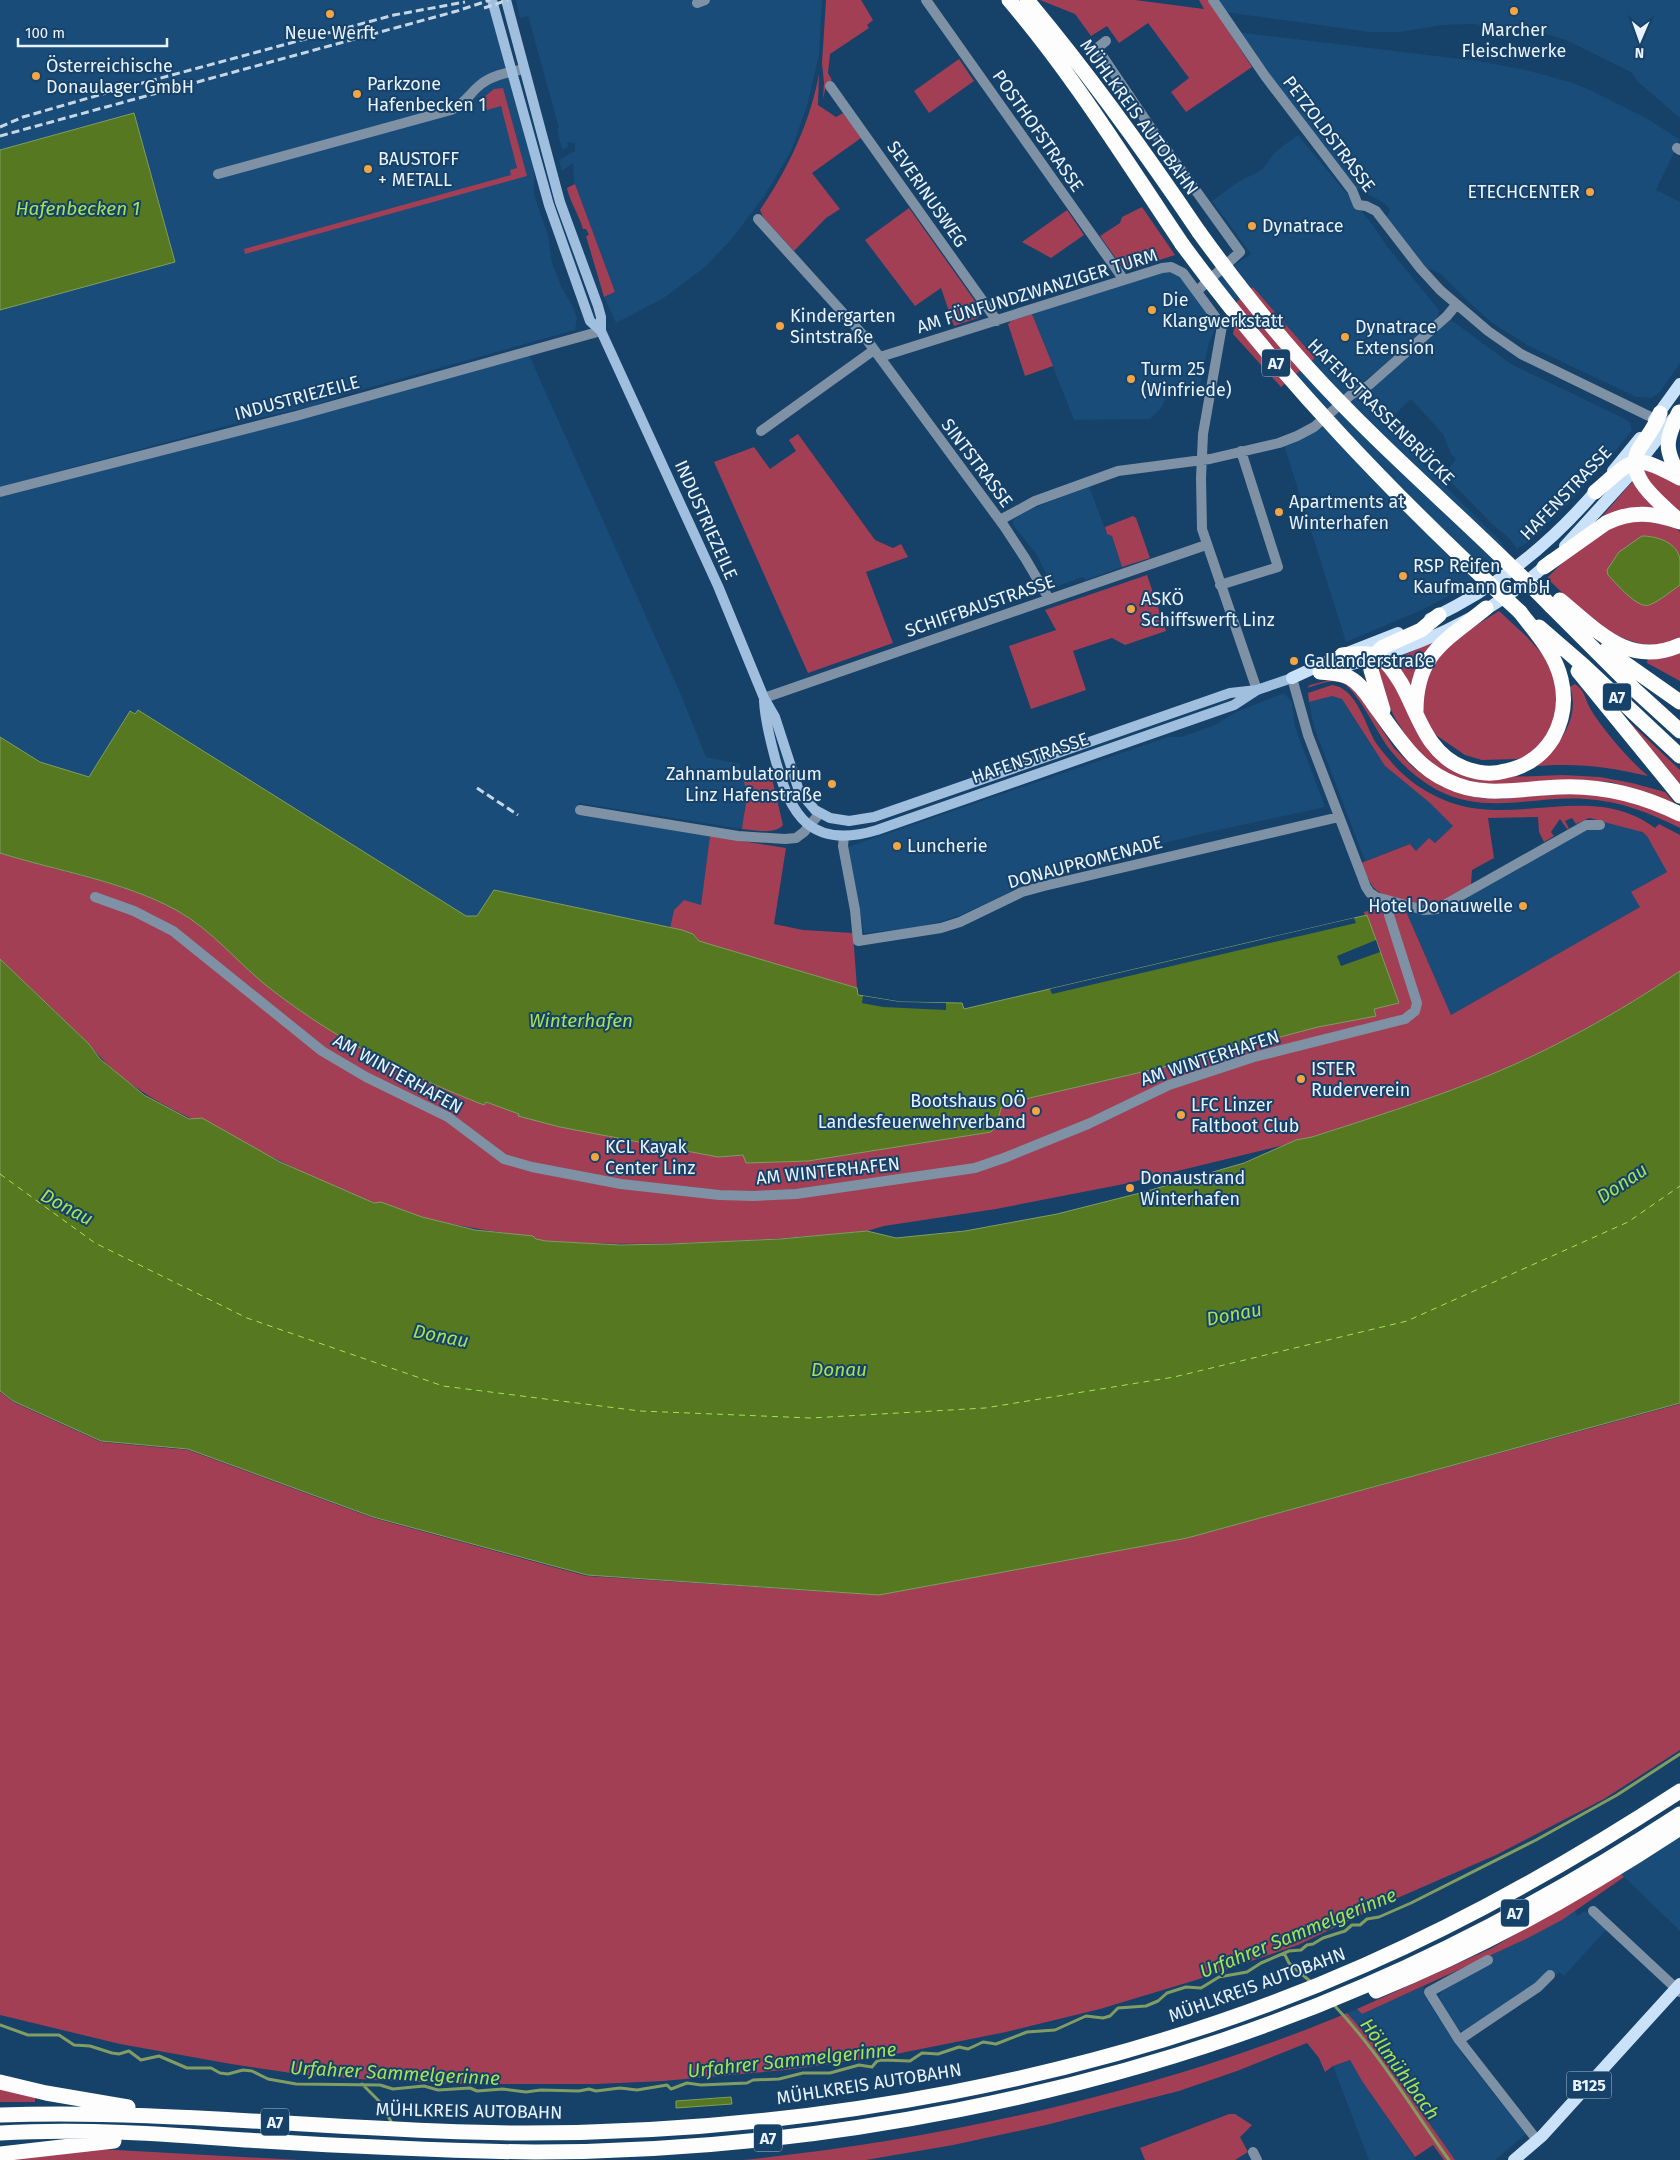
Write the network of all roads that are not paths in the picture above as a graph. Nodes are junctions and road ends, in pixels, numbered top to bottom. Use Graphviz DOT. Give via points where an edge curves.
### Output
graph roads {
  1 [pos="492,0"];
  2 [pos="506,0"];
  3 [pos="926,0"];
  4 [pos="1009,0"];
  5 [pos="1027,0"];
  6 [pos="1213,0"];
  7 [pos="1042,29"];
  8 [pos="1106,41"];
  9 [pos="524,69"];
  10 [pos="512,72"];
  11 [pos="830,86"];
  12 [pos="544,142"];
  13 [pos="532,145"];
  14 [pos="218,174"];
  15 [pos="758,220"];
  16 [pos="1199,232"];
  17 [pos="1124,280"];
  18 [pos="1197,291"];
  19 [pos="1456,305"];
  20 [pos="997,321"];
  21 [pos="601,331"];
  22 [pos="877,353"];
  23 [pos="1680,384"];
  24 [pos="1679,411"];
  25 [pos="1657,416"];
  26 [pos="762,431"];
  27 [pos="1241,452"];
  28 [pos="1201,460"];
  29 [pos="1638,463"];
  30 [pos="1680,478"];
  31 [pos="0,492"];
  32 [pos="1595,492"];
  33 [pos="1000,520"];
  34 [pos="1680,522"];
  35 [pos="1206,545"];
  36 [pos="1544,567"];
  37 [pos="1220,585"];
  38 [pos="1049,599"];
  39 [pos="1556,603"];
  40 [pos="1486,608"];
  41 [pos="1439,615"];
  42 [pos="1526,618"];
  43 [pos="1578,631"];
  44 [pos="1552,639"];
  45 [pos="1680,646"];
  46 [pos="1342,655"];
  47 [pos="1376,657"];
  48 [pos="1320,672"];
  49 [pos="1292,678"];
  50 [pos="1257,690"];
  51 [pos="764,698"];
  52 [pos="1680,702"];
  53 [pos="1416,712"];
  54 [pos="1387,721"];
  55 [pos="1680,731"];
  56 [pos="1680,756"];
  57 [pos="1680,796"];
  58 [pos="580,810"];
  59 [pos="820,814"];
  60 [pos="1680,814"];
  61 [pos="1338,817"];
  62 [pos="1600,825"];
  63 [pos="811,827"];
  64 [pos="844,836"];
  65 [pos="94,897"];
  66 [pos="1391,902"];
  67 [pos="1680,1791"];
  68 [pos="1680,1814"];
  69 [pos="1680,1828"];
  70 [pos="1593,1911"];
  71 [pos="1488,1960"];
  72 [pos="1550,1975"];
  73 [pos="1679,1988"];
  74 [pos="1345,1997"];
  75 [pos="1460,2040"];
  76 [pos="0,2082"];
  77 [pos="0,2115"];
  78 [pos="178,2117"];
  79 [pos="0,2134"];
  80 [pos="165,2134"];
  81 [pos="1537,2140"];
  82 [pos="0,2154"];
  83 [pos="1514,2160"];
  1 -- 10 [label="main road, INDUSTRIEZEILE"];
  2 -- 9 [label="main road, INDUSTRIEZEILE"];
  3 -- 17 [label="street, POSTHOFSTRASSE"];
  4 -- 7 [label="highway, A7"];
  5 -- 7 [label="highway, A7"];
  6 -- 19 [label="street, PETZOLDSTRASSE" via="1265,76 1352,190 1358,205 1376,211 1420,268"];
  7 -- 16 [label="highway, MÜHLKREIS AUTOBAHN / A7" via="1135,137"];
  7 -- 42 [label="highway, MÜHLKREIS AUTOBAHN / A7, bridge" via="1182,244 1256,340 1438,536"];
  8 -- 18 [label="street" via="1097,48 1240,252"];
  9 -- 10 [label="street"];
  9 -- 12 [label="main road, INDUSTRIEZEILE"];
  10 -- 13 [label="main road, INDUSTRIEZEILE"];
  10 -- 14 [label="street" via="481,84 467,100 451,110"];
  11 -- 20 [label="street, SEVERINUSWEG"];
  12 -- 13 [label="street"];
  12 -- 21 [label="main road, INDUSTRIEZEILE" via="560,202 598,306"];
  13 -- 21 [label="main road, INDUSTRIEZEILE" via="567,260 590,321"];
  15 -- 22 [label="street, SINTSTRASSE"];
  16 -- 39 [label="highway, HAFENSTRASSENBRÜCKE / A7, bridge" via="1308,368 1380,440"];
  17 -- 18 [label="street, AM FÜNFUNDZWANZIGER TURM" via="1171,266 1183,273"];
  17 -- 20 [label="street, AM FÜNFUNDZWANZIGER TURM"];
  18 -- 28 [label="street" via="1222,330 1207,404"];
  19 -- 25 [label="street, PETZOLDSTRASSE" via="1521,354"];
  19 -- 27 [label="street" via="1369,385 1351,395 1314,427 1288,440"];
  20 -- 22 [label="street, AM FÜNFUNDZWANZIGER TURM"];
  21 -- 31 [label="street, INDUSTRIEZEILE" via="296,416"];
  21 -- 51 [label="main road, INDUSTRIEZEILE" via="718,586"];
  22 -- 26 [label="street"];
  22 -- 33 [label="street, SINTSTRASSE"];
  23 -- 25 [label="main road, HAFENSTRASSE"];
  24 -- 29 [label="main road, HAFENSTRASSE"];
  24 -- 30 [label="highway" via="1667,446"];
  25 -- 29 [label="highway" via="1655,427 1638,452"];
  25 -- 32 [label="main road, HAFENSTRASSE"];
  27 -- 28 [label="street"];
  27 -- 37 [label="street" via="1278,567"];
  28 -- 33 [label="street" via="1118,471 1043,498"];
  28 -- 35 [label="street" via="1201,510"];
  29 -- 30 [label="highway" via="1649,463"];
  29 -- 32 [label="highway" via="1622,469"];
  29 -- 34 [label="highway" via="1639,477 1647,491"];
  29 -- 36 [label="main road, HAFENSTRASSE" via="1589,521"];
  32 -- 41 [label="main road, HAFENSTRASSE" via="1556,533 1504,577"];
  33 -- 38 [label="street, SINTSTRASSE"];
  34 -- 36 [label="highway" via="1648,514 1616,518"];
  35 -- 37 [label="street"];
  35 -- 38 [label="street, SCHIFFBAUSTRASSE"];
  36 -- 40 [label="main road, HAFENSTRASSE"];
  37 -- 50 [label="street"];
  38 -- 51 [label="street, SCHIFFBAUSTRASSE"];
  39 -- 43 [label="highway, A7"];
  39 -- 45 [label="highway" via="1610,641 1628,649 1655,652"];
  40 -- 47 [label="main road, HAFENSTRASSE" via="1423,641"];
  40 -- 53 [label="highway" via="1443,643 1428,660 1418,683"];
  41 -- 46 [label="main road, HAFENSTRASSE"];
  41 -- 47 [label="highway" via="1421,630 1383,647"];
  42 -- 44 [label="highway, A7"];
  42 -- 53 [label="highway" via="1554,659 1563,689 1559,726 1539,755 1500,773 1467,769 1435,749"];
  43 -- 52 [label="highway"];
  43 -- 55 [label="highway, A7"];
  44 -- 56 [label="highway, A7"];
  44 -- 57 [label="highway"];
  46 -- 47 [label="highway"];
  46 -- 49 [label="main road, HAFENSTRASSE"];
  47 -- 48 [label="main road, HAFENSTRASSE"];
  47 -- 53 [label="highway" via="1394,671"];
  47 -- 54 [label="highway" via="1373,676"];
  48 -- 49 [label="main road, HAFENSTRASSE"];
  48 -- 54 [label="highway" via="1351,678"];
  49 -- 50 [label="main road, HAFENSTRASSE"];
  49 -- 61 [label="street"];
  50 -- 59 [label="main road, HAFENSTRASSE" via="1230,693 874,817 842,821"];
  50 -- 64 [label="main road, HAFENSTRASSE" via="1234,705 877,830"];
  51 -- 59 [label="main road" via="775,717 799,791"];
  51 -- 63 [label="main road, HAFENSTRASSE" via="765,720 785,793 799,818"];
  54 -- 60 [label="highway" via="1414,757 1436,776 1460,786 1496,793 1557,787 1603,788 1643,798"];
  58 -- 63 [label="street" via="759,838 793,839"];
  59 -- 63 [label="street"];
  61 -- 64 [label="street, DONAUPROMENADE" via="1022,892 941,928 858,941"];
  61 -- 66 [label="street" via="1366,887 1376,897"];
  62 -- 66 [label="street" via="1586,825 1437,908 1424,910"];
  63 -- 64 [label="main road, HAFENSTRASSE"];
  65 -- 66 [label="street, AM WINTERHAFEN" via="134,911 173,931 322,1051 448,1118 504,1159 621,1184 754,1196 796,1194 975,1168 1088,1124 1168,1085 1254,1057 1405,1019 1416,1011 1417,1000 1389,915"];
  67 -- 78 [label="highway, MÜHLKREIS AUTOBAHN / A7" via="1590,1848 1479,1911 1370,1963 1236,2015 1084,2062 1023,2076 865,2106 655,2129 520,2133 428,2131"];
  68 -- 74 [label="highway, A7" via="1533,1903"];
  69 -- 74 [label="highway" via="1609,1874 1520,1925 1416,1975 1367,1995"];
  70 -- 73 [label="street"];
  71 -- 75 [label="street" via="1428,1992"];
  72 -- 75 [label="street" via="1538,1987"];
  73 -- 81 [label="main road, B125"];
  74 -- 80 [label="highway, A7" via="1181,2053 1095,2078 985,2104 862,2126 756,2139 541,2152 369,2147"];
  75 -- 81 [label="street"];
  76 -- 78 [label="highway"];
  77 -- 78 [label="highway, MÜHLKREIS AUTOBAHN / A7" via="65,2113"];
  79 -- 80 [label="highway, A7" via="60,2131"];
  80 -- 82 [label="highway"];
  81 -- 83 [label="main road, B125"];
}
